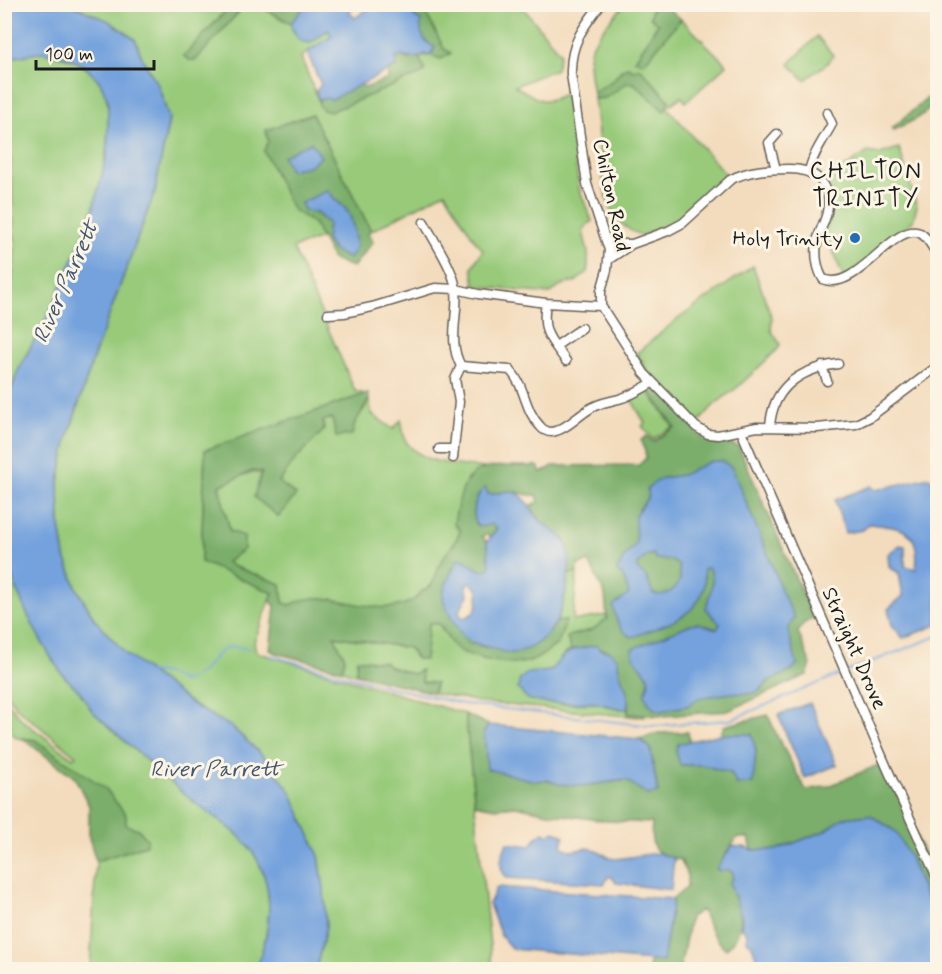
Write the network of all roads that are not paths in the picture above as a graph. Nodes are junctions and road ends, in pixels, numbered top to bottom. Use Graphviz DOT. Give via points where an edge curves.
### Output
graph roads {
  1 [pos="601,4"];
  2 [pos="827,113"];
  3 [pos="777,134"];
  4 [pos="776,169"];
  5 [pos="809,172"];
  6 [pos="424,222"];
  7 [pos="606,239"];
  8 [pos="632,244"];
  9 [pos="938,256"];
  10 [pos="608,260"];
  11 [pos="456,289"];
  12 [pos="546,303"];
  13 [pos="601,306"];
  14 [pos="328,314"];
  15 [pos="582,328"];
  16 [pos="556,346"];
  17 [pos="566,361"];
  18 [pos="838,364"];
  19 [pos="460,366"];
  20 [pos="822,366"];
  21 [pos="938,366"];
  22 [pos="827,381"];
  23 [pos="652,383"];
  24 [pos="770,426"];
  25 [pos="741,431"];
  26 [pos="439,449"];
  27 [pos="938,880"];
  1 -- 7 [label="street, Chilton Road" via="577,40 571,74 587,184"];
  2 -- 5 [label="street" via="832,124"];
  3 -- 4 [label="street" via="769,143"];
  4 -- 5 [label="street"];
  4 -- 8 [label="street" via="739,175 683,223"];
  5 -- 9 [label="street" via="823,183 828,194 827,213 817,243 823,279 844,279 912,232 924,235"];
  6 -- 11 [label="street"];
  7 -- 8 [label="street"];
  7 -- 10 [label="street, Chilton Road"];
  8 -- 10 [label="street"];
  10 -- 13 [label="street, Chilton Road"];
  11 -- 12 [label="street"];
  11 -- 14 [label="street" via="424,290 372,307"];
  11 -- 19 [label="street" via="453,343"];
  12 -- 13 [label="street"];
  12 -- 16 [label="street" via="545,330"];
  13 -- 23 [label="street"];
  15 -- 16 [label="street"];
  16 -- 17 [label="street"];
  18 -- 20 [label="street"];
  19 -- 23 [label="street" via="510,370 538,425 553,432 591,407 621,399"];
  19 -- 26 [label="street" via="455,379 459,402 453,453"];
  20 -- 22 [label="street"];
  20 -- 24 [label="street" via="801,375 781,392 772,409"];
  21 -- 24 [label="street" via="856,424 817,428"];
  23 -- 25 [label="street" via="700,431 718,435"];
  24 -- 25 [label="street"];
  25 -- 27 [label="street, Straight Drove"];
}
